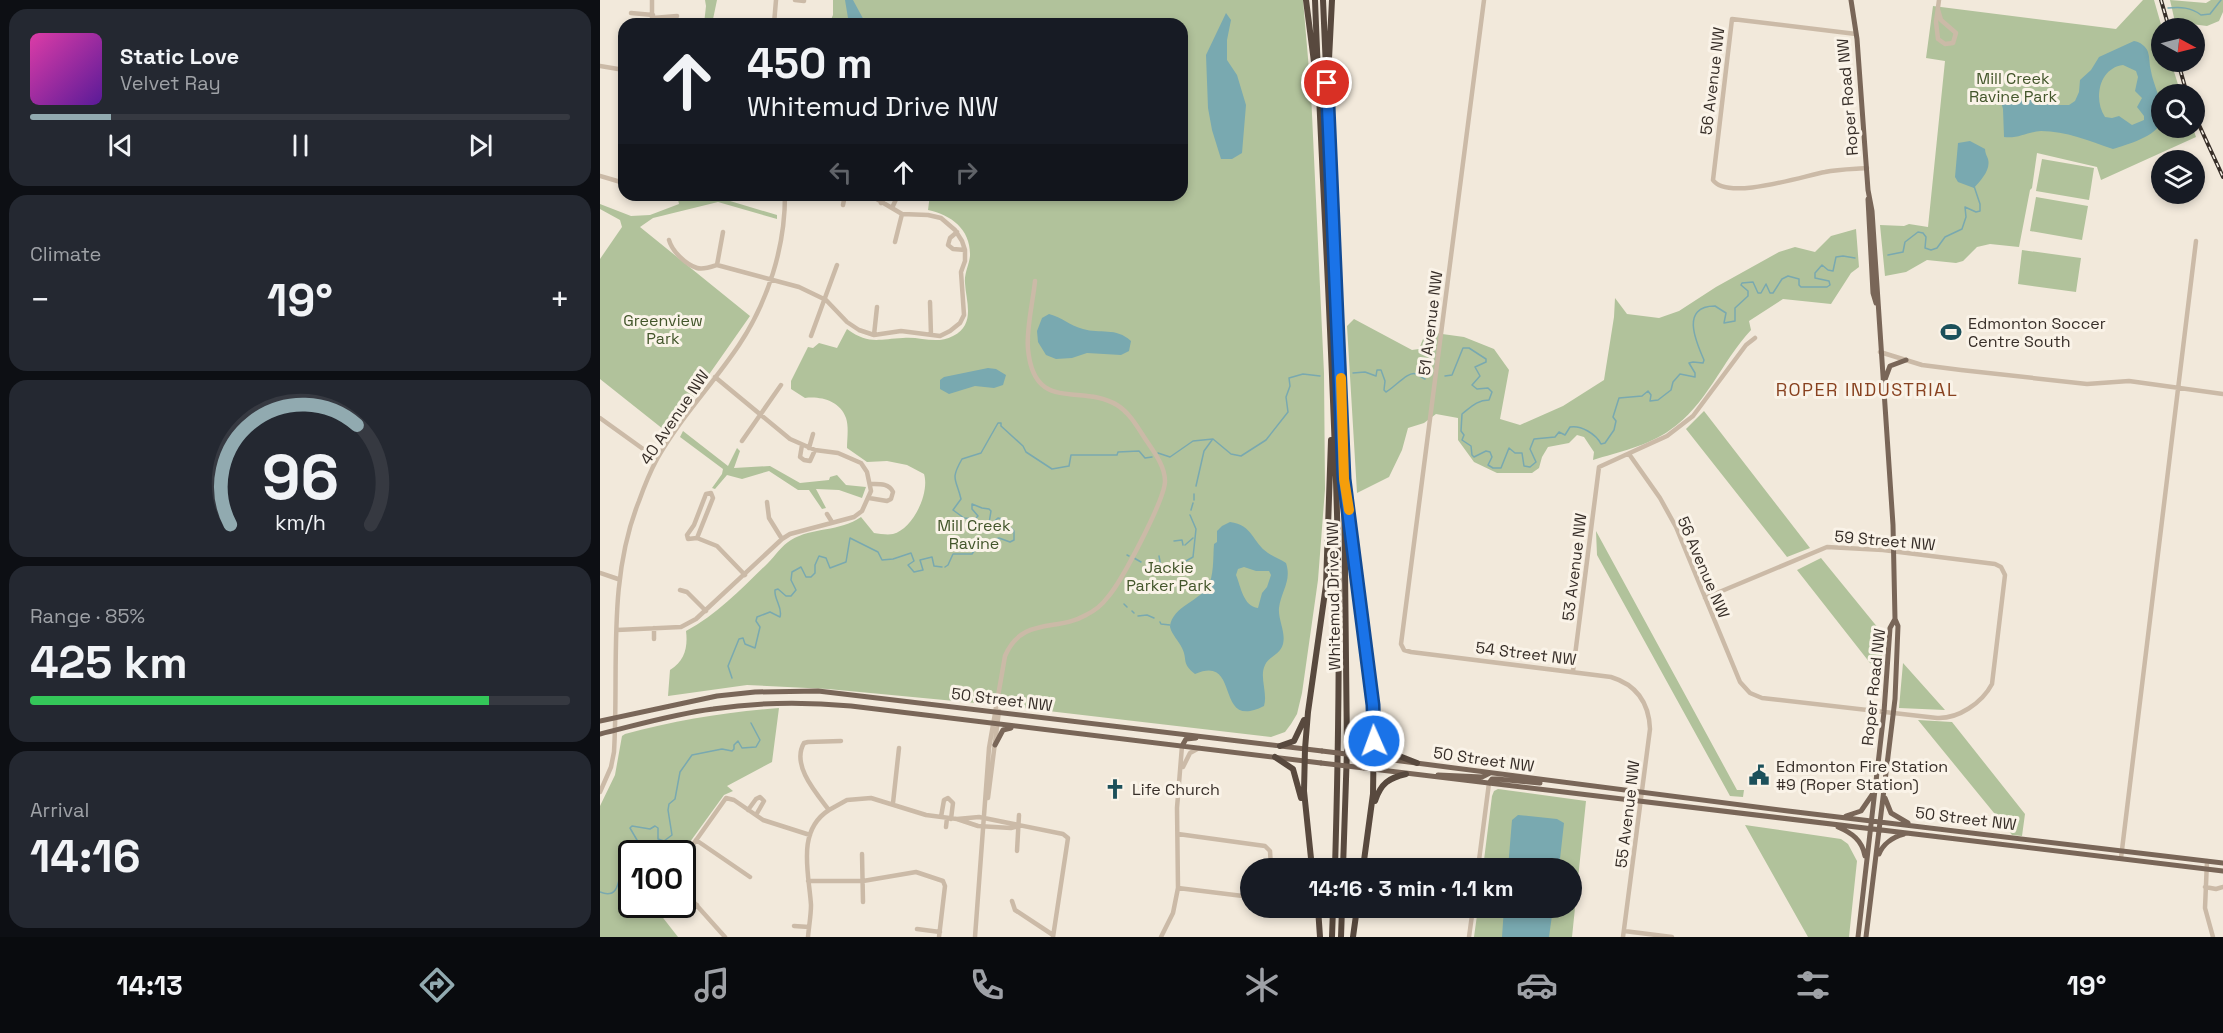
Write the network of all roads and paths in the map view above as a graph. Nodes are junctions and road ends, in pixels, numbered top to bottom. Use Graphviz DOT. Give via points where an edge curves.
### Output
graph roads {
  1 [pos="652,0"];
  2 [pos="776,0"];
  3 [pos="795,0"];
  4 [pos="1306,0"];
  5 [pos="1314,0"];
  6 [pos="1323,0"];
  7 [pos="1332,0"];
  8 [pos="1484,0"];
  9 [pos="1939,0"];
  10 [pos="804,1"];
  11 [pos="1850,1"];
  12 [pos="1938,10"];
  13 [pos="631,13"];
  14 [pos="653,16"];
  15 [pos="677,16"];
  16 [pos="774,18"];
  17 [pos="1856,34"];
  18 [pos="600,66"];
  19 [pos="618,69"];
  20 [pos="1319,83"];
  21 [pos="1327,83"];
  22 [pos="1867,168"];
  23 [pos="600,176"];
  24 [pos="618,181"];
  25 [pos="785,201"];
  26 [pos="844,201"];
  27 [pos="878,201"];
  28 [pos="895,201"];
  29 [pos="881,203"];
  30 [pos="843,204"];
  31 [pos="892,208"];
  32 [pos="902,213"];
  33 [pos="723,232"];
  34 [pos="957,232"];
  35 [pos="669,240"];
  36 [pos="2196,241"];
  37 [pos="895,242"];
  38 [pos="965,250"];
  39 [pos="717,265"];
  40 [pos="837,265"];
  41 [pos="771,279"];
  42 [pos="1035,281"];
  43 [pos="826,300"];
  44 [pos="930,302"];
  45 [pos="877,307"];
  46 [pos="874,335"];
  47 [pos="931,335"];
  48 [pos="811,336"];
  49 [pos="1755,338"];
  50 [pos="1880,352"];
  51 [pos="1906,360"];
  52 [pos="716,377"];
  53 [pos="781,385"];
  54 [pos="1883,386"];
  55 [pos="2178,389"];
  56 [pos="2223,394"];
  57 [pos="1333,395"];
  58 [pos="762,415"];
  59 [pos="600,418"];
  60 [pos="813,434"];
  61 [pos="742,441"];
  62 [pos="802,445"];
  63 [pos="812,449"];
  64 [pos="1629,454"];
  65 [pos="657,459"];
  66 [pos="1344,479"];
  67 [pos="871,484"];
  68 [pos="869,498"];
  69 [pos="767,502"];
  70 [pos="827,514"];
  71 [pos="832,522"];
  72 [pos="697,538"];
  73 [pos="782,539"];
  74 [pos="1894,552"];
  75 [pos="600,573"];
  76 [pos="745,575"];
  77 [pos="618,579"];
  78 [pos="680,590"];
  79 [pos="1705,597"];
  80 [pos="706,611"];
  81 [pos="1895,620"];
  82 [pos="654,628"];
  83 [pos="617,630"];
  84 [pos="654,639"];
  85 [pos="1403,649"];
  86 [pos="1574,671"];
  87 [pos="1640,695"];
  88 [pos="1310,699"];
  89 [pos="1373,705"];
  90 [pos="997,710"];
  91 [pos="1884,712"];
  92 [pos="1893,713"];
  93 [pos="616,717"];
  94 [pos="600,722"];
  95 [pos="995,723"];
  96 [pos="1018,726"];
  97 [pos="615,730"];
  98 [pos="600,734"];
  99 [pos="1203,737"];
  100 [pos="841,741"];
  101 [pos="994,744"];
  102 [pos="1182,746"];
  103 [pos="1280,746"];
  104 [pos="899,748"];
  105 [pos="1199,748"];
  106 [pos="1305,749"];
  107 [pos="1275,757"];
  108 [pos="1375,758"];
  109 [pos="1304,761"];
  110 [pos="1417,763"];
  111 [pos="1181,770"];
  112 [pos="1375,770"];
  113 [pos="1490,773"];
  114 [pos="1406,774"];
  115 [pos="1428,776"];
  116 [pos="1489,783"];
  117 [pos="1560,783"];
  118 [pos="602,784"];
  119 [pos="1875,788"];
  120 [pos="600,792"];
  121 [pos="1641,793"];
  122 [pos="1884,794"];
  123 [pos="1641,801"];
  124 [pos="893,803"];
  125 [pos="748,810"];
  126 [pos="829,810"];
  127 [pos="1371,813"];
  128 [pos="756,815"];
  129 [pos="1019,815"];
  130 [pos="1841,817"];
  131 [pos="946,818"];
  132 [pos="985,818"];
  133 [pos="957,819"];
  134 [pos="1872,821"];
  135 [pos="1881,822"];
  136 [pos="1831,823"];
  137 [pos="984,825"];
  138 [pos="1307,825"];
  139 [pos="1019,826"];
  140 [pos="1915,826"];
  141 [pos="946,827"];
  142 [pos="1871,828"];
  143 [pos="1880,830"];
  144 [pos="1913,833"];
  145 [pos="1178,834"];
  146 [pos="810,835"];
  147 [pos="696,840"];
  148 [pos="1017,850"];
  149 [pos="2121,850"];
  150 [pos="862,854"];
  151 [pos="1270,858"];
  152 [pos="1311,858"];
  153 [pos="1335,858"];
  154 [pos="1343,858"];
  155 [pos="1364,858"];
  156 [pos="1479,858"];
  157 [pos="2121,858"];
  158 [pos="2207,861"];
  159 [pos="2223,863"];
  160 [pos="1876,864"];
  161 [pos="1866,865"];
  162 [pos="2206,869"];
  163 [pos="2223,871"];
  164 [pos="750,877"];
  165 [pos="808,881"];
  166 [pos="863,881"];
  167 [pos="2223,887"];
  168 [pos="1178,888"];
  169 [pos="2205,888"];
  170 [pos="1240,896"];
  171 [pos="1012,901"];
  172 [pos="863,902"];
  173 [pos="697,905"];
  174 [pos="1319,918"];
  175 [pos="1333,918"];
  176 [pos="1342,918"];
  177 [pos="1356,918"];
  178 [pos="1472,918"];
  179 [pos="795,926"];
  180 [pos="809,927"];
  181 [pos="917,929"];
  182 [pos="1624,934"];
  183 [pos="939,935"];
  184 [pos="1053,936"];
  185 [pos="725,937"];
  186 [pos="808,937"];
  187 [pos="975,937"];
  188 [pos="1161,937"];
  189 [pos="1320,937"];
  190 [pos="1332,937"];
  191 [pos="1341,937"];
  192 [pos="1353,937"];
  193 [pos="1469,937"];
  194 [pos="1672,937"];
  195 [pos="1858,937"];
  196 [pos="1866,937"];
  197 [pos="2213,937"];
  1 -- 14 [label="street"];
  2 -- 16 [label="street"];
  3 -- 10 [label="street"];
  4 -- 20 [label="highway"];
  5 -- 20 [label="highway, Whitemud Drive NW"];
  6 -- 21 [label="highway, Whitemud Drive NW"];
  7 -- 21 [label="highway"];
  8 -- 85 [label="street, 51 Avenue NW"];
  9 -- 12 [label="street"];
  11 -- 17 [label="main road, Roper Road NW"];
  12 -- 12 [label="street" via="1941,21 1956,33 1953,43 1945,44 1938,39"];
  13 -- 14 [label="street"];
  14 -- 15 [label="street"];
  17 -- 22 [label="main road, Roper Road NW"];
  17 -- 22 [label="street, 56 Avenue NW" via="1732,19 1713,182 1753,188 1828,171"];
  18 -- 19 [label="street"];
  20 -- 57 [label="highway, Whitemud Drive NW"];
  21 -- 66 [label="highway, Whitemud Drive NW"];
  22 -- 50 [label="main road, Roper Road NW"];
  23 -- 24 [label="street"];
  25 -- 41 [label="street, 40 Avenue NW"];
  26 -- 30 [label="street"];
  27 -- 29 [label="street"];
  28 -- 31 [label="street"];
  29 -- 31 [label="street"];
  31 -- 32 [label="street"];
  32 -- 34 [label="street" via="941,218"];
  32 -- 37 [label="street"];
  33 -- 39 [label="street"];
  34 -- 38 [label="street"];
  34 -- 38 [label="street" via="948,245"];
  35 -- 39 [label="street" via="675,253 697,268"];
  36 -- 55 [label="street"];
  38 -- 47 [label="street" via="961,272 964,315 950,332"];
  39 -- 41 [label="street"];
  40 -- 43 [label="street"];
  41 -- 43 [label="street"];
  41 -- 52 [label="street, 40 Avenue NW" via="740,344"];
  42 -- 90 [label="street" via="1028,348 1037,379 1048,390 1095,398 1125,411 1151,447 1165,480 1161,497 1114,589 1101,605 1074,620 1028,630 1013,644 1005,656"];
  43 -- 46 [label="street" via="847,322"];
  43 -- 48 [label="street"];
  44 -- 47 [label="street"];
  45 -- 46 [label="street"];
  46 -- 47 [label="street" via="901,331"];
  49 -- 64 [label="street" via="1692,416 1667,436"];
  50 -- 51 [label="street"];
  50 -- 54 [label="main road, Roper Road NW"];
  51 -- 54 [label="main road" via="1890,366"];
  51 -- 55 [label="street" via="2026,378 2086,384 2129,381"];
  52 -- 58 [label="street"];
  52 -- 65 [label="street, 40 Avenue NW"];
  53 -- 58 [label="street"];
  54 -- 74 [label="main road, Roper Road NW"];
  55 -- 56 [label="street"];
  55 -- 149 [label="street"];
  57 -- 88 [label="highway" via="1326,585"];
  57 -- 153 [label="highway, Whitemud Drive NW" via="1338,652"];
  58 -- 61 [label="street"];
  58 -- 62 [label="street"];
  59 -- 65 [label="street"];
  60 -- 63 [label="street"];
  62 -- 63 [label="street"];
  62 -- 63 [label="street" via="800,457 804,460 810,461"];
  63 -- 67 [label="street" via="838,453 861,463"];
  64 -- 79 [label="street, 56 Avenue NW" via="1676,527"];
  64 -- 86 [label="street, 53 Avenue NW" via="1599,467"];
  65 -- 77 [label="street, 40 Avenue NW" via="638,503"];
  66 -- 89 [label="highway"];
  66 -- 154 [label="highway, Whitemud Drive NW" via="1347,728"];
  67 -- 68 [label="street"];
  67 -- 68 [label="street" via="886,485 893,492 887,501"];
  68 -- 71 [label="street" via="854,517"];
  69 -- 73 [label="street" via="769,518"];
  70 -- 71 [label="street"];
  71 -- 73 [label="street"];
  72 -- 72 [label="street" via="713,498 711,493 706,494 687,535 688,539"];
  72 -- 76 [label="street" via="717,546"];
  73 -- 76 [label="street"];
  74 -- 79 [label="street, 59 Street NW" via="1827,547"];
  74 -- 81 [label="main road, Roper Road NW"];
  74 -- 92 [label="street, 59 Street NW" via="1995,564 2005,575 1990,688 1982,698 1952,717"];
  75 -- 77 [label="street"];
  76 -- 80 [label="street"];
  77 -- 83 [label="street, 40 Avenue NW"];
  78 -- 80 [label="street"];
  79 -- 91 [label="street, 56 Avenue NW" via="1740,682 1750,693 1762,698"];
  80 -- 82 [label="street" via="681,627"];
  81 -- 91 [label="main road, Roper Road NW" via="1890,628"];
  81 -- 92 [label="main road, Roper Road NW" via="1898,626"];
  82 -- 83 [label="street"];
  82 -- 84 [label="street"];
  83 -- 93 [label="street, 40 Avenue NW"];
  85 -- 86 [label="street, 54 Street NW"];
  86 -- 87 [label="street, 54 Street NW" via="1620,680"];
  87 -- 121 [label="street, 55 Avenue NW" via="1650,729"];
  88 -- 103 [label="highway" via="1296,739"];
  88 -- 106 [label="highway"];
  89 -- 108 [label="highway"];
  89 -- 110 [label="highway" via="1379,736 1386,748"];
  90 -- 93 [label="main road, 50 Street NW" via="851,694 775,691 693,700"];
  90 -- 95 [label="street"];
  90 -- 99 [label="main road, 50 Street NW"];
  91 -- 92 [label="street"];
  91 -- 119 [label="main road, Roper Road NW"];
  92 -- 122 [label="main road, Roper Road NW"];
  93 -- 94 [label="main road, 50 Street NW"];
  93 -- 97 [label="street, 40 Avenue NW"];
  95 -- 96 [label="main road, 50 Street NW"];
  95 -- 97 [label="main road, 50 Street NW" via="851,706 781,703 701,710"];
  95 -- 101 [label="street"];
  95 -- 132 [label="street" via="986,777"];
  96 -- 101 [label="main road" via="1003,730"];
  96 -- 102 [label="main road, 50 Street NW"];
  97 -- 98 [label="main road, 50 Street NW"];
  97 -- 118 [label="street, 40 Avenue NW" via="611,767"];
  99 -- 102 [label="main road" via="1186,739"];
  99 -- 103 [label="main road, 50 Street NW"];
  100 -- 126 [label="street" via="804,743 801,753 806,778"];
  101 -- 132 [label="street"];
  102 -- 105 [label="main road, 50 Street NW"];
  102 -- 111 [label="street"];
  103 -- 106 [label="main road, 50 Street NW"];
  104 -- 124 [label="street"];
  105 -- 107 [label="main road, 50 Street NW"];
  105 -- 111 [label="street" via="1190,753"];
  106 -- 108 [label="main road, 50 Street NW, bridge"];
  106 -- 109 [label="highway"];
  107 -- 109 [label="main road, 50 Street NW"];
  107 -- 138 [label="highway" via="1293,769"];
  108 -- 110 [label="main road, 50 Street NW"];
  108 -- 112 [label="highway"];
  109 -- 112 [label="main road, 50 Street NW, bridge"];
  109 -- 138 [label="highway"];
  110 -- 113 [label="main road, 50 Street NW"];
  111 -- 145 [label="street"];
  112 -- 114 [label="main road, 50 Street NW"];
  112 -- 127 [label="highway"];
  113 -- 115 [label="main road" via="1482,777"];
  113 -- 117 [label="main road, 50 Street NW"];
  114 -- 115 [label="main road, 50 Street NW"];
  114 -- 127 [label="highway" via="1383,784"];
  115 -- 116 [label="main road, 50 Street NW"];
  116 -- 117 [label="main road" via="1497,779"];
  116 -- 123 [label="main road, 50 Street NW"];
  116 -- 156 [label="street"];
  117 -- 121 [label="main road, 50 Street NW"];
  118 -- 120 [label="street, 40 Avenue NW"];
  119 -- 130 [label="main road" via="1861,811"];
  119 -- 134 [label="main road, Roper Road NW"];
  121 -- 123 [label="street, 55 Avenue NW"];
  121 -- 130 [label="main road, 50 Street NW"];
  122 -- 135 [label="main road, Roper Road NW"];
  122 -- 140 [label="main road" via="1891,813"];
  123 -- 136 [label="main road, 50 Street NW"];
  123 -- 182 [label="street, 55 Avenue NW"];
  124 -- 126 [label="street" via="863,798 847,800"];
  124 -- 131 [label="street"];
  125 -- 128 [label="street"];
  125 -- 128 [label="street" via="760,797 764,801"];
  125 -- 147 [label="street" via="729,798 723,800"];
  126 -- 146 [label="street"];
  127 -- 155 [label="highway"];
  128 -- 146 [label="street"];
  129 -- 139 [label="street"];
  130 -- 134 [label="main road, 50 Street NW"];
  131 -- 133 [label="street"];
  131 -- 141 [label="street"];
  132 -- 133 [label="street"];
  132 -- 137 [label="street"];
  132 -- 139 [label="street"];
  133 -- 137 [label="street"];
  134 -- 135 [label="main road, 50 Street NW"];
  134 -- 142 [label="main road, Roper Road NW"];
  135 -- 140 [label="main road, 50 Street NW"];
  135 -- 143 [label="main road, Roper Road NW"];
  136 -- 142 [label="main road, 50 Street NW"];
  136 -- 161 [label="main road" via="1858,839"];
  137 -- 139 [label="street"];
  137 -- 187 [label="street"];
  138 -- 152 [label="highway"];
  139 -- 148 [label="street"];
  139 -- 184 [label="street" via="1068,838"];
  140 -- 149 [label="main road, 50 Street NW"];
  142 -- 143 [label="main road, 50 Street NW"];
  142 -- 161 [label="main road, Roper Road NW"];
  143 -- 144 [label="main road, 50 Street NW"];
  143 -- 160 [label="main road, Roper Road NW"];
  144 -- 157 [label="main road, 50 Street NW"];
  144 -- 160 [label="main road" via="1890,841 1881,850"];
  145 -- 151 [label="street" via="1265,846"];
  145 -- 168 [label="street"];
  146 -- 165 [label="street" via="806,851"];
  147 -- 164 [label="street"];
  149 -- 157 [label="street"];
  149 -- 158 [label="main road, 50 Street NW"];
  150 -- 166 [label="street"];
  157 -- 162 [label="main road, 50 Street NW"];
  158 -- 159 [label="main road, 50 Street NW"];
  158 -- 162 [label="street"];
  160 -- 196 [label="main road, Roper Road NW"];
  161 -- 195 [label="main road, Roper Road NW"];
  162 -- 163 [label="main road, 50 Street NW"];
  162 -- 169 [label="street"];
  165 -- 166 [label="street"];
  165 -- 180 [label="street"];
  166 -- 172 [label="street"];
  166 -- 183 [label="street" via="916,870 943,881"];
  167 -- 169 [label="street"];
  168 -- 170 [label="street"];
  168 -- 188 [label="street" via="1173,913"];
  169 -- 197 [label="street" via="2205,908"];
  171 -- 184 [label="street" via="1015,910"];
  173 -- 185 [label="street"];
  174 -- 189 [label="highway"];
  175 -- 190 [label="highway"];
  176 -- 191 [label="highway"];
  177 -- 192 [label="highway"];
  178 -- 193 [label="street"];
  179 -- 180 [label="street"];
  180 -- 186 [label="street"];
  181 -- 183 [label="street"];
  182 -- 194 [label="street"];
}
